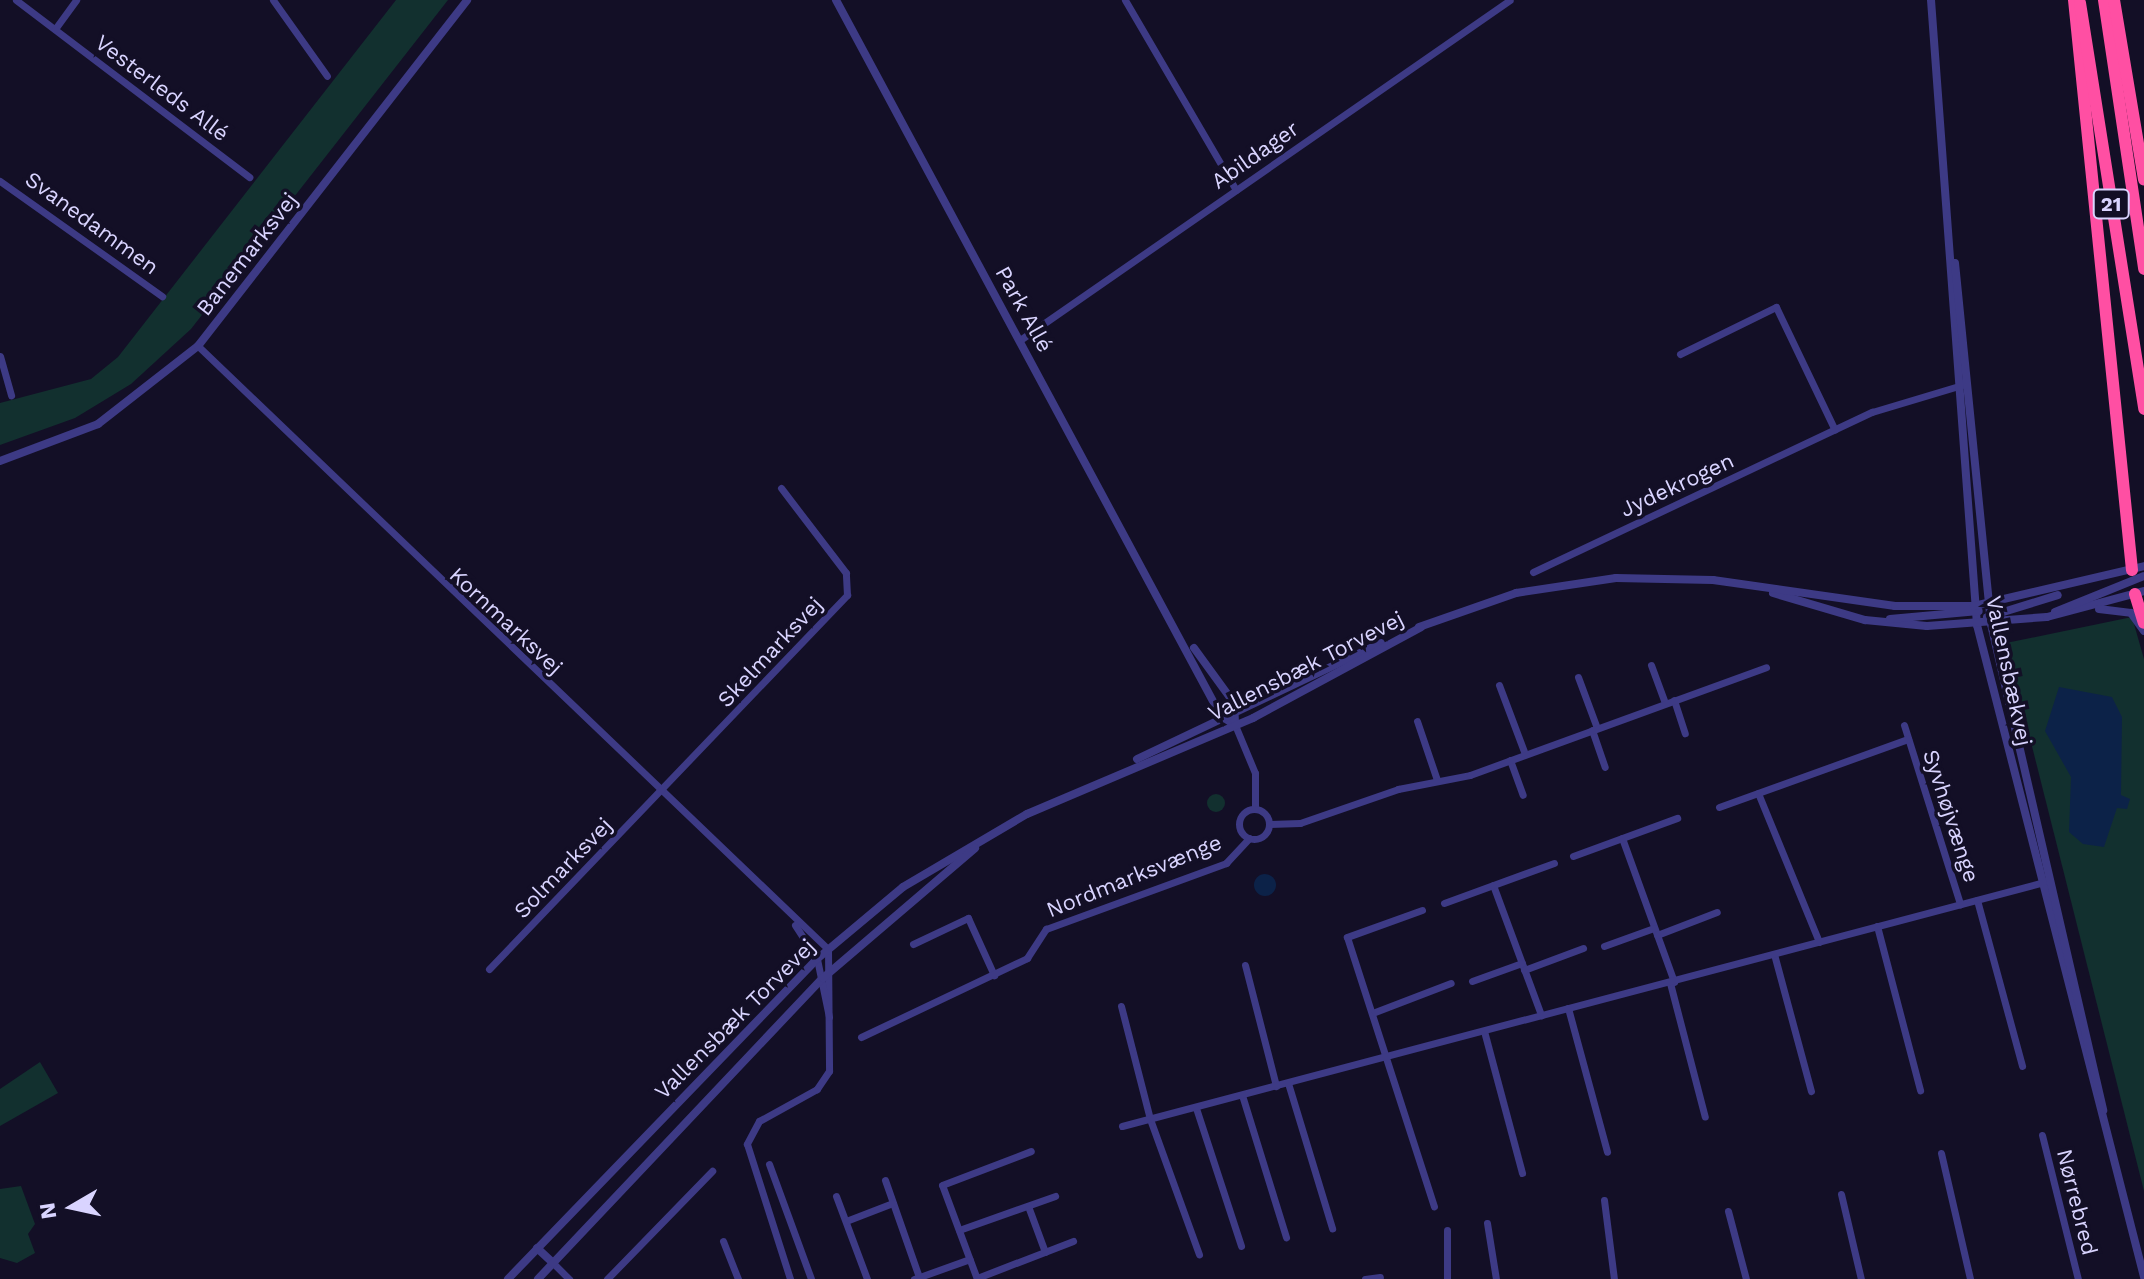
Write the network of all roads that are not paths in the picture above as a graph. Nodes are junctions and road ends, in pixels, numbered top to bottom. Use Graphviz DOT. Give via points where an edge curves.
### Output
graph roads {
  1 [pos="16,0"];
  2 [pos="76,0"];
  3 [pos="273,0"];
  4 [pos="467,0"];
  5 [pos="836,0"];
  6 [pos="1125,0"];
  7 [pos="1510,0"];
  8 [pos="1931,0"];
  9 [pos="2074,0"];
  10 [pos="2080,0"];
  11 [pos="2104,0"];
  12 [pos="2114,0"];
  13 [pos="55,29"];
  14 [pos="327,76"];
  15 [pos="1944,163"];
  16 [pos="249,177"];
  17 [pos="2144,180"];
  18 [pos="0,181"];
  19 [pos="1236,190"];
  20 [pos="2144,269"];
  21 [pos="162,296"];
  22 [pos="1020,340"];
  23 [pos="198,346"];
  24 [pos="1680,354"];
  25 [pos="0,356"];
  26 [pos="1968,384"];
  27 [pos="1957,385"];
  28 [pos="11,395"];
  29 [pos="2144,409"];
  30 [pos="1835,430"];
  31 [pos="0,461"];
  32 [pos="781,488"];
  33 [pos="1533,572"];
  34 [pos="2144,576"];
  35 [pos="2139,581"];
  36 [pos="2097,582"];
  37 [pos="1746,585"];
  38 [pos="1989,605"];
  39 [pos="1975,610"];
  40 [pos="2067,613"];
  41 [pos="2047,617"];
  42 [pos="1991,619"];
  43 [pos="1865,620"];
  44 [pos="2144,623"];
  45 [pos="1977,625"];
  46 [pos="1421,627"];
  47 [pos="2144,631"];
  48 [pos="1183,633"];
  49 [pos="1651,665"];
  50 [pos="1766,667"];
  51 [pos="1578,677"];
  52 [pos="1499,685"];
  53 [pos="1674,700"];
  54 [pos="1665,703"];
  55 [pos="1237,710"];
  56 [pos="1221,716"];
  57 [pos="1417,721"];
  58 [pos="1235,725"];
  59 [pos="1904,725"];
  60 [pos="1594,729"];
  61 [pos="1685,733"];
  62 [pos="1908,739"];
  63 [pos="1525,754"];
  64 [pos="1510,760"];
  65 [pos="1605,767"];
  66 [pos="1118,771"];
  67 [pos="1437,780"];
  68 [pos="662,792"];
  69 [pos="1758,793"];
  70 [pos="1523,795"];
  71 [pos="1719,807"];
  72 [pos="1255,809"];
  73 [pos="1677,818"];
  74 [pos="1269,824"];
  75 [pos="1249,838"];
  76 [pos="1622,838"];
  77 [pos="981,843"];
  78 [pos="1573,856"];
  79 [pos="1554,863"];
  80 [pos="2052,880"];
  81 [pos="2041,883"];
  82 [pos="1493,885"];
  83 [pos="1977,900"];
  84 [pos="1444,903"];
  85 [pos="1960,904"];
  86 [pos="1422,910"];
  87 [pos="1717,912"];
  88 [pos="791,920"];
  89 [pos="1877,926"];
  90 [pos="1656,931"];
  91 [pos="1819,942"];
  92 [pos="913,944"];
  93 [pos="1604,946"];
  94 [pos="1583,948"];
  95 [pos="828,949"];
  96 [pos="1774,954"];
  97 [pos="817,959"];
  98 [pos="1245,965"];
  99 [pos="1523,966"];
  100 [pos="833,968"];
  101 [pos="489,969"];
  102 [pos="994,975"];
  103 [pos="823,978"];
  104 [pos="1472,981"];
  105 [pos="1672,982"];
  106 [pos="1451,983"];
  107 [pos="1121,1006"];
  108 [pos="1568,1008"];
  109 [pos="1375,1012"];
  110 [pos="1541,1015"];
  111 [pos="831,1026"];
  112 [pos="1484,1031"];
  113 [pos="861,1037"];
  114 [pos="1391,1056"];
  115 [pos="2022,1066"];
  116 [pos="1288,1083"];
  117 [pos="1276,1086"];
  118 [pos="1920,1090"];
  119 [pos="1811,1091"];
  120 [pos="1242,1095"];
  121 [pos="1196,1108"];
  122 [pos="1705,1117"];
  123 [pos="1150,1119"];
  124 [pos="1122,1126"];
  125 [pos="2105,1127"];
  126 [pos="2042,1135"];
  127 [pos="1031,1151"];
  128 [pos="1607,1152"];
  129 [pos="1941,1153"];
  130 [pos="769,1164"];
  131 [pos="712,1171"];
  132 [pos="1522,1173"];
  133 [pos="885,1180"];
  134 [pos="1841,1194"];
  135 [pos="836,1196"];
  136 [pos="1055,1196"];
  137 [pos="1604,1200"];
  138 [pos="2124,1202"];
  139 [pos="893,1203"];
  140 [pos="1028,1206"];
  141 [pos="1434,1206"];
  142 [pos="1728,1211"];
  143 [pos="846,1221"];
  144 [pos="1487,1223"];
  145 [pos="1332,1228"];
  146 [pos="959,1230"];
  147 [pos="1447,1230"];
  148 [pos="1286,1237"];
  149 [pos="723,1241"];
  150 [pos="1073,1241"];
  151 [pos="1241,1246"];
  152 [pos="537,1248"];
  153 [pos="1045,1252"];
  154 [pos="802,1253"];
  155 [pos="1199,1254"];
  156 [pos="2144,1258"];
  157 [pos="970,1259"];
  158 [pos="783,1260"];
  159 [pos="553,1263"];
  160 [pos="1380,1277"];
  161 [pos="2144,1277"];
  162 [pos="916,1278"];
  163 [pos="977,1278"];
  164 [pos="508,1279"];
  165 [pos="538,1279"];
  166 [pos="569,1279"];
  167 [pos="607,1279"];
  168 [pos="738,1279"];
  169 [pos="790,1279"];
  170 [pos="811,1279"];
  171 [pos="867,1279"];
  172 [pos="1365,1279"];
  173 [pos="1447,1279"];
  174 [pos="1496,1279"];
  175 [pos="1614,1279"];
  176 [pos="1746,1279"];
  177 [pos="1861,1279"];
  178 [pos="1970,1279"];
  179 [pos="2078,1279"];
  1 -- 13 [label="street, Vesterleds Allé"];
  2 -- 13 [label="street"];
  3 -- 14 [label="street"];
  4 -- 23 [label="street, Banemarksvej"];
  5 -- 22 [label="street, Park Allé"];
  6 -- 19 [label="street"];
  7 -- 19 [label="street, Abildager"];
  8 -- 15 [label="street, Vallensbækvej"];
  9 -- 35 [label="highway"];
  10 -- 29 [label="highway, 21"];
  11 -- 20 [label="highway, 21"];
  12 -- 17 [label="highway"];
  13 -- 16 [label="street, Vesterleds Allé"];
  15 -- 26 [label="street, Vallensbækvej"];
  15 -- 27 [label="street, Vallensbækvej"];
  18 -- 21 [label="street, Svanedammen"];
  19 -- 22 [label="street, Abildager"];
  22 -- 48 [label="street, Park Allé"];
  23 -- 31 [label="street, Banemarksvej" via="98,424"];
  23 -- 68 [label="street, Kornmarksvej"];
  24 -- 30 [label="street" via="1776,307"];
  25 -- 28 [label="street"];
  26 -- 27 [label="street, Jydekrogen"];
  26 -- 38 [label="street, Vallensbækvej"];
  27 -- 30 [label="street, Jydekrogen" via="1920,392"];
  27 -- 39 [label="street, Vallensbækvej"];
  30 -- 33 [label="street, Jydekrogen"];
  32 -- 68 [label="street, Skelmarksvej" via="846,573 847,595"];
  34 -- 35 [label="street"];
  35 -- 36 [label="street, Vallensbæk Torvevej"];
  35 -- 40 [label="street"];
  35 -- 41 [label="street"];
  35 -- 44 [label="highway"];
  36 -- 38 [label="street, Vallensbæk Torvevej"];
  36 -- 42 [label="street"];
  37 -- 39 [label="street, Vallensbæk Torvevej" via="1895,606"];
  37 -- 43 [label="street, Vallensbæk Torvevej"];
  37 -- 46 [label="street, Vallensbæk Torvevej" via="1659,577 1582,581 1516,593"];
  38 -- 39 [label="street, Vallensbæk Torvevej"];
  38 -- 42 [label="street, Vallensbækvej"];
  39 -- 43 [label="street"];
  39 -- 45 [label="street, Vallensbækvej"];
  40 -- 41 [label="street"];
  40 -- 47 [label="street" via="2123,609"];
  41 -- 42 [label="street"];
  42 -- 45 [label="street"];
  42 -- 80 [label="street, Vallensbækvej"];
  43 -- 45 [label="street, Vallensbæk Torvevej"];
  45 -- 81 [label="street, Vallensbækvej"];
  46 -- 55 [label="street, Vallensbæk Torvevej"];
  46 -- 58 [label="street, Vallensbæk Torvevej"];
  48 -- 55 [label="street, Park Allé"];
  48 -- 56 [label="street, Park Allé"];
  49 -- 54 [label="street"];
  50 -- 53 [label="street"];
  51 -- 60 [label="street"];
  52 -- 63 [label="street"];
  53 -- 54 [label="street"];
  53 -- 61 [label="street"];
  54 -- 60 [label="street"];
  55 -- 56 [label="street, Vallensbæk Torvevej"];
  55 -- 58 [label="street"];
  56 -- 58 [label="street"];
  56 -- 66 [label="street, Vallensbæk Torvevej"];
  57 -- 67 [label="street"];
  58 -- 66 [label="street, Vallensbæk Torvevej"];
  58 -- 72 [label="street" via="1255,773"];
  59 -- 62 [label="street, Syvhøjvænge"];
  60 -- 63 [label="street"];
  60 -- 65 [label="street"];
  62 -- 69 [label="street, Syvhøjvænge"];
  62 -- 85 [label="street, Syvhøjvænge"];
  63 -- 64 [label="street"];
  64 -- 67 [label="street"];
  64 -- 70 [label="street"];
  66 -- 77 [label="street, Vallensbæk Torvevej"];
  67 -- 74 [label="street" via="1300,823"];
  68 -- 88 [label="street, Kornmarksvej"];
  68 -- 101 [label="street, Solmarksvej"];
  69 -- 71 [label="street, Syvhøjvænge"];
  69 -- 91 [label="street"];
  72 -- 74 [label="street"];
  72 -- 75 [label="street" via="1239,820"];
  73 -- 76 [label="street"];
  74 -- 75 [label="street, Nordmarksvænge" via="1264,835"];
  75 -- 102 [label="street, Nordmarksvænge" via="1226,863 1046,929 1027,958"];
  76 -- 78 [label="street"];
  76 -- 90 [label="street"];
  77 -- 95 [label="street, Vallensbæk Torvevej" via="903,887"];
  77 -- 100 [label="street, Vallensbæk Torvevej"];
  79 -- 82 [label="street"];
  80 -- 81 [label="street, Syvhøjvænge"];
  80 -- 125 [label="street, Vallensbækvej"];
  81 -- 83 [label="street, Syvhøjvænge"];
  81 -- 125 [label="street, Vallensbækvej"];
  82 -- 84 [label="street"];
  82 -- 99 [label="street"];
  83 -- 85 [label="street, Syvhøjvænge"];
  83 -- 115 [label="street, Syvhøjvænge"];
  85 -- 89 [label="street, Syvhøjvænge"];
  86 -- 109 [label="street" via="1347,937"];
  87 -- 90 [label="street"];
  88 -- 95 [label="street, Kornmarksvej"];
  88 -- 97 [label="street, Kornmarksvej"];
  89 -- 91 [label="street, Syvhøjvænge"];
  89 -- 118 [label="street"];
  90 -- 93 [label="street"];
  90 -- 105 [label="street"];
  91 -- 96 [label="street, Syvhøjvænge"];
  92 -- 102 [label="street" via="968,918"];
  94 -- 99 [label="street"];
  95 -- 97 [label="street, Vallensbæk Torvevej"];
  95 -- 100 [label="street"];
  96 -- 105 [label="street, Syvhøjvænge"];
  96 -- 119 [label="street"];
  97 -- 103 [label="street, Kornmarksvej"];
  97 -- 152 [label="street, Vallensbæk Torvevej"];
  98 -- 117 [label="street"];
  99 -- 104 [label="street"];
  99 -- 110 [label="street"];
  100 -- 103 [label="street, Vallensbæk Torvevej"];
  100 -- 111 [label="street"];
  102 -- 113 [label="street, Nordmarksvænge"];
  103 -- 111 [label="street, Kornmarksvej"];
  103 -- 159 [label="street, Vallensbæk Torvevej"];
  105 -- 108 [label="street, Syvhøjvænge"];
  105 -- 122 [label="street"];
  106 -- 109 [label="street"];
  107 -- 123 [label="street"];
  108 -- 110 [label="street, Syvhøjvænge"];
  108 -- 128 [label="street"];
  109 -- 114 [label="street"];
  110 -- 112 [label="street, Syvhøjvænge"];
  111 -- 158 [label="street" via="825,1079 759,1121 747,1144"];
  112 -- 114 [label="street, Syvhøjvænge"];
  112 -- 132 [label="street"];
  114 -- 116 [label="street, Syvhøjvænge"];
  114 -- 141 [label="street"];
  116 -- 117 [label="street, Syvhøjvænge"];
  116 -- 145 [label="street"];
  117 -- 120 [label="street, Syvhøjvænge"];
  120 -- 121 [label="street, Syvhøjvænge"];
  120 -- 148 [label="street"];
  121 -- 123 [label="street, Syvhøjvænge"];
  121 -- 151 [label="street"];
  123 -- 124 [label="street, Syvhøjvænge"];
  123 -- 155 [label="street"];
  125 -- 138 [label="street, Vallensbækvej"];
  126 -- 179 [label="street, Nørrebred"];
  127 -- 146 [label="street" via="942,1185"];
  129 -- 178 [label="street"];
  130 -- 154 [label="street"];
  131 -- 167 [label="street"];
  133 -- 139 [label="street"];
  134 -- 177 [label="street"];
  135 -- 143 [label="street"];
  136 -- 140 [label="street"];
  137 -- 175 [label="street"];
  138 -- 156 [label="street, Vallensbækvej"];
  138 -- 161 [label="street, Vallensbækvej"];
  139 -- 143 [label="street"];
  139 -- 162 [label="street"];
  140 -- 146 [label="street"];
  140 -- 153 [label="street"];
  142 -- 176 [label="street"];
  143 -- 171 [label="street"];
  144 -- 174 [label="street"];
  146 -- 157 [label="street"];
  147 -- 173 [label="street"];
  149 -- 168 [label="street"];
  150 -- 153 [label="street"];
  152 -- 159 [label="street"];
  152 -- 164 [label="street, Vallensbæk Torvevej"];
  153 -- 163 [label="street"];
  154 -- 158 [label="street"];
  154 -- 170 [label="street"];
  157 -- 162 [label="street"];
  157 -- 163 [label="street"];
  158 -- 169 [label="street"];
  159 -- 165 [label="street, Vallensbæk Torvevej"];
  159 -- 166 [label="street"];
  160 -- 172 [label="street"];
}
